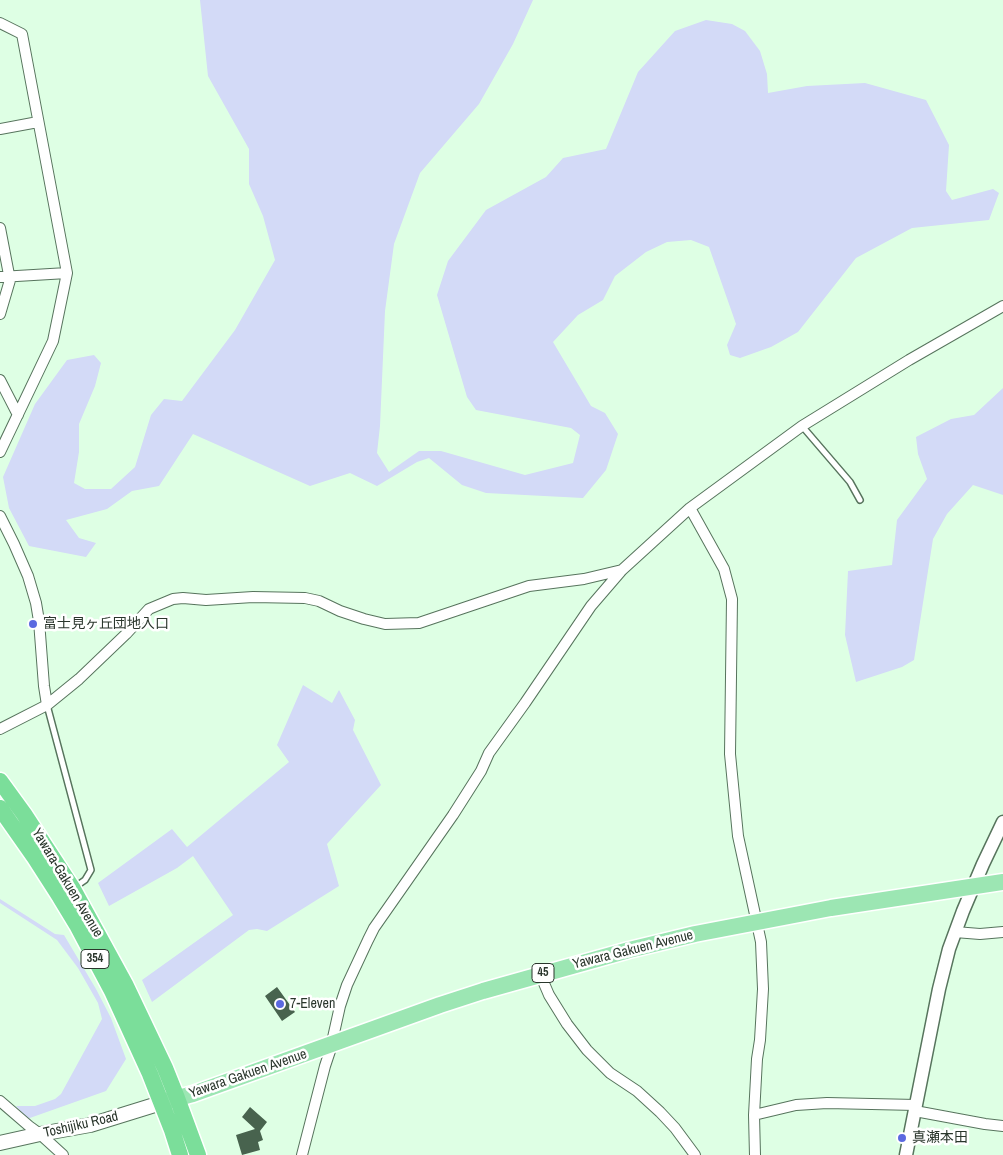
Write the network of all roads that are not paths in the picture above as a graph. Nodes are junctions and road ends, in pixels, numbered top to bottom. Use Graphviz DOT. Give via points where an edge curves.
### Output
graph roads {
  1 [pos="0,23"];
  2 [pos="38,122"];
  3 [pos="0,129"];
  4 [pos="0,228"];
  5 [pos="67,274"];
  6 [pos="4,276"];
  7 [pos="1003,306"];
  8 [pos="0,314"];
  9 [pos="0,380"];
  10 [pos="18,416"];
  11 [pos="802,426"];
  12 [pos="0,452"];
  13 [pos="860,500"];
  14 [pos="690,508"];
  15 [pos="0,516"];
  16 [pos="622,570"];
  17 [pos="46,705"];
  18 [pos="0,730"];
  19 [pos="0,781"];
  20 [pos="0,808"];
  21 [pos="1003,822"];
  22 [pos="1003,882"];
  23 [pos="974,886"];
  24 [pos="73,889"];
  25 [pos="756,922"];
  26 [pos="955,932"];
  27 [pos="1003,932"];
  28 [pos="540,974"];
  29 [pos="332,1044"];
  30 [pos="177,1098"];
  31 [pos="0,1102"];
  32 [pos="161,1103"];
  33 [pos="916,1108"];
  34 [pos="754,1114"];
  35 [pos="1003,1126"];
  36 [pos="40,1134"];
  37 [pos="0,1143"];
  38 [pos="63,1155"];
  39 [pos="180,1155"];
  40 [pos="198,1155"];
  41 [pos="302,1155"];
  42 [pos="695,1155"];
  43 [pos="755,1155"];
  44 [pos="906,1155"];
  1 -- 2 [label="street" via="22,34"];
  2 -- 3 [label="street"];
  2 -- 5 [label="street"];
  4 -- 6 [label="street"];
  5 -- 6 [label="street"];
  5 -- 10 [label="street" via="53,341"];
  6 -- 8 [label="street" via="10,280"];
  7 -- 11 [label="street"];
  9 -- 10 [label="street"];
  10 -- 12 [label="street"];
  11 -- 13 [label="lane" via="850,482"];
  11 -- 14 [label="street"];
  14 -- 16 [label="street"];
  14 -- 25 [label="street" via="724,569 732,598 730,754 738,836"];
  15 -- 17 [label="street" via="28,576 36,603"];
  16 -- 17 [label="street" via="529,586 420,623 385,624 305,598 173,599 149,609 86,673"];
  16 -- 29 [label="street" via="591,606 489,753 481,772 453,815 374,928 347,985"];
  17 -- 18 [label="street"];
  17 -- 24 [label="lane" via="91,870"];
  19 -- 24 [label="highway, Yawara-Gakuen Avenue / 354"];
  20 -- 32 [label="highway, Yawara-Gakuen Avenue / 354" via="80,932 112,991"];
  21 -- 23 [label="street"];
  22 -- 23 [label="main road, Yawara Gakuen Avenue / 45"];
  23 -- 25 [label="main road, Yawara Gakuen Avenue / 45"];
  23 -- 26 [label="street"];
  24 -- 30 [label="highway, Yawara-Gakuen Avenue / 354" via="125,984"];
  25 -- 28 [label="main road, Yawara Gakuen Avenue / 45" via="695,934"];
  25 -- 34 [label="street" via="761,942 763,989"];
  26 -- 27 [label="street"];
  26 -- 33 [label="street" via="939,990"];
  28 -- 29 [label="main road, Yawara Gakuen Avenue / 45" via="440,1005"];
  28 -- 42 [label="street" via="567,1024 587,1050 610,1073 660,1112"];
  29 -- 30 [label="main road, Yawara Gakuen Avenue / 45"];
  29 -- 41 [label="street"];
  30 -- 32 [label="main road, Yawara Gakuen Avenue / 45"];
  30 -- 40 [label="highway, 354"];
  31 -- 36 [label="street"];
  32 -- 36 [label="main road, Toshijiku Road" via="90,1125"];
  32 -- 39 [label="highway, 354"];
  33 -- 34 [label="street" via="826,1103 796,1105"];
  33 -- 35 [label="street"];
  33 -- 44 [label="street"];
  34 -- 43 [label="street"];
  36 -- 37 [label="main road, Toshijiku Road"];
  36 -- 38 [label="street"];
}
